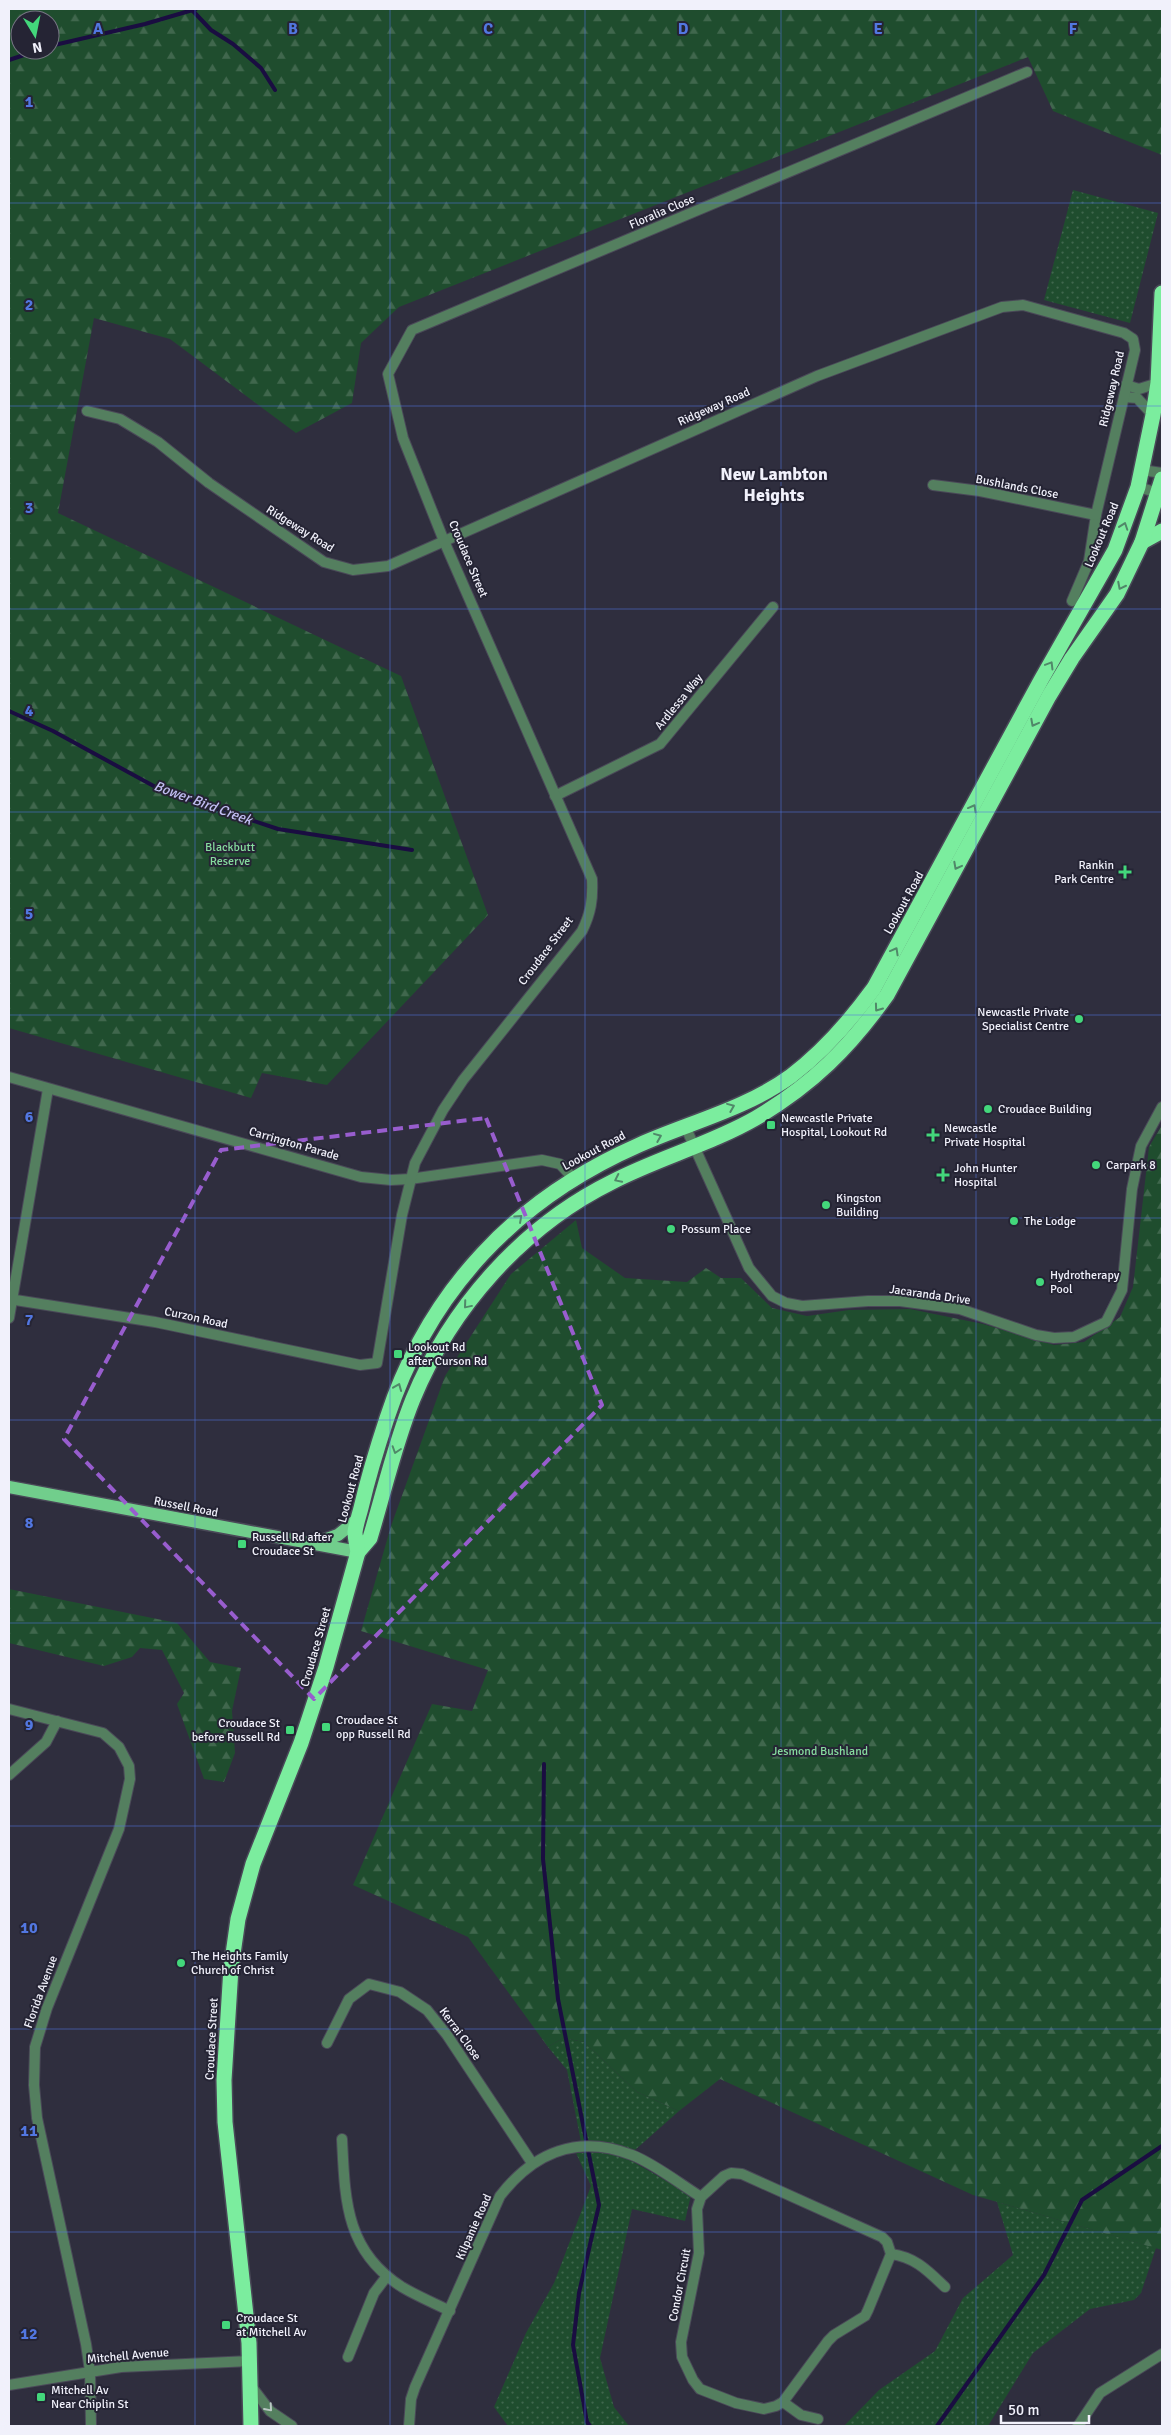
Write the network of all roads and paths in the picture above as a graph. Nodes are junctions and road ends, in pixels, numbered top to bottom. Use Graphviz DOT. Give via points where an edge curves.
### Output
graph roads {
  1 [pos="1027,72"];
  2 [pos="1162,293"];
  3 [pos="1158,383"];
  4 [pos="1126,385"];
  5 [pos="1124,397"];
  6 [pos="87,411"];
  7 [pos="1153,416"];
  8 [pos="403,438"];
  9 [pos="1142,470"];
  10 [pos="1162,473"];
  11 [pos="933,485"];
  12 [pos="1138,487"];
  13 [pos="1161,488"];
  14 [pos="1096,515"];
  15 [pos="1162,531"];
  16 [pos="444,541"];
  17 [pos="1142,542"];
  18 [pos="1072,601"];
  19 [pos="773,607"];
  20 [pos="555,796"];
  21 [pos="9,1077"];
  22 [pos="48,1089"];
  23 [pos="1162,1107"];
  24 [pos="685,1126"];
  25 [pos="694,1145"];
  26 [pos="573,1178"];
  27 [pos="410,1179"];
  28 [pos="10,1299"];
  29 [pos="9,1318"];
  30 [pos="377,1363"];
  31 [pos="9,1488"];
  32 [pos="359,1518"];
  33 [pos="314,1544"];
  34 [pos="358,1552"];
  35 [pos="9,1709"];
  36 [pos="57,1721"];
  37 [pos="9,1775"];
  38 [pos="327,2043"];
  39 [pos="342,2139"];
  40 [pos="532,2163"];
  41 [pos="701,2197"];
  42 [pos="891,2254"];
  43 [pos="388,2276"];
  44 [pos="945,2287"];
  45 [pos="450,2311"];
  46 [pos="1162,2354"];
  47 [pos="348,2357"];
  48 [pos="250,2361"];
  49 [pos="90,2371"];
  50 [pos="9,2386"];
  51 [pos="251,2386"];
  52 [pos="783,2402"];
  53 [pos="818,2419"];
  54 [pos="91,2426"];
  55 [pos="251,2426"];
  56 [pos="292,2426"];
  57 [pos="409,2426"];
  58 [pos="1078,2426"];
  1 -- 8 [label="street, Floralia Close" via="412,330 388,374"];
  2 -- 3 [label="highway, Lookout Road"];
  3 -- 4 [label="street" via="1139,389"];
  3 -- 7 [label="highway, Lookout Road"];
  4 -- 5 [label="street, Ridgeway Road"];
  4 -- 16 [label="street, Ridgeway Road" via="1135,350 1133,338 1023,305 1002,306 818,376"];
  5 -- 7 [label="street" via="1137,398"];
  5 -- 14 [label="street, Ridgeway Road"];
  6 -- 16 [label="street, Ridgeway Road" via="120,419 158,442 209,483 324,562 353,570 388,566"];
  7 -- 9 [label="highway, Lookout Road"];
  8 -- 16 [label="street, Croudace Street"];
  9 -- 10 [label="street"];
  9 -- 12 [label="highway, Lookout Road"];
  11 -- 14 [label="street, Bushlands Close" via="980,491"];
  12 -- 13 [label="street"];
  24 -- 12 [label="highway, Lookout Road, one-way" via="747,1101 789,1077 849,1023 874,988 1041,680 1108,564"];
  13 -- 17 [label="highway"];
  14 -- 18 [label="street, Ridgeway Road" via="1089,561"];
  15 -- 17 [label="highway"];
  16 -- 20 [label="street, Croudace Street"];
  17 -- 25 [label="highway, one-way" via="1117,594 1049,696 888,995 833,1062 798,1091 755,1118"];
  19 -- 20 [label="street, Ardlessa Way" via="660,744"];
  20 -- 27 [label="street, Croudace Street" via="592,879 590,915 582,931 463,1080 423,1145"];
  21 -- 22 [label="street, Carrington Parade"];
  22 -- 27 [label="street, Carrington Parade" via="361,1176"];
  22 -- 28 [label="street"];
  23 -- 25 [label="street, Jacaranda Drive" via="1140,1146 1132,1189 1122,1290 1106,1322 1074,1337 1054,1338 1036,1334 960,1309 868,1300 802,1306 772,1296 749,1268"];
  24 -- 25 [label="street, Jacaranda Drive"];
  26 -- 24 [label="highway, Lookout Road, one-way" via="638,1145"];
  25 -- 34 [label="highway, one-way" via="610,1182 569,1206 530,1235 498,1267 461,1312 437,1350 413,1399 370,1538"];
  26 -- 27 [label="street, Carrington Parade" via="560,1164 542,1160"];
  32 -- 26 [label="highway, Lookout Road, one-way" via="394,1397 425,1330 449,1293 520,1216"];
  27 -- 30 [label="street, Croudace Street"];
  28 -- 29 [label="street"];
  28 -- 30 [label="street, Curzon Road" via="155,1322 360,1365"];
  31 -- 33 [label="main road, Russell Road"];
  32 -- 33 [label="main road" via="338,1535"];
  32 -- 34 [label="highway, Lookout Road" via="355,1532"];
  33 -- 34 [label="main road, Russell Road"];
  34 -- 48 [label="highway, Croudace Street" via="304,1735 253,1864 238,1919 231,1968 224,2080 225,2122"];
  35 -- 36 [label="street, Florida Avenue"];
  36 -- 37 [label="street" via="46,1742"];
  36 -- 49 [label="street, Florida Avenue" via="95,1730 111,1739 129,1766 130,1779 113,1846 47,2008 35,2047 37,2118"];
  38 -- 40 [label="street, Kerrai Close" via="349,1999 369,1984 400,1992 414,2000 427,2010 447,2035"];
  39 -- 43 [label="street" via="348,2214 374,2264"];
  40 -- 41 [label="street, Kilpanie Road" via="564,2149 600,2146 632,2155"];
  40 -- 45 [label="street, Kilpanie Road" via="500,2196"];
  41 -- 42 [label="street" via="724,2176 742,2174 882,2237"];
  41 -- 52 [label="street, Condor Circuit" via="696,2218 699,2254 681,2342 682,2357 692,2380 700,2389 736,2403 764,2409"];
  42 -- 44 [label="street" via="918,2263"];
  42 -- 52 [label="street" via="865,2316 828,2341"];
  43 -- 45 [label="street" via="403,2288"];
  43 -- 47 [label="street" via="374,2293"];
  45 -- 57 [label="street, Kilpanie Road" via="415,2388"];
  46 -- 58 [label="street" via="1100,2393"];
  48 -- 49 [label="street, Mitchell Avenue"];
  48 -- 51 [label="highway, Croudace Street"];
  49 -- 50 [label="street, Mitchell Avenue"];
  49 -- 54 [label="street, Florida Avenue"];
  51 -- 55 [label="highway, Croudace Street"];
  51 -- 56 [label="street, one-way" via="270,2411"];
  52 -- 53 [label="street" via="801,2415"];
}
